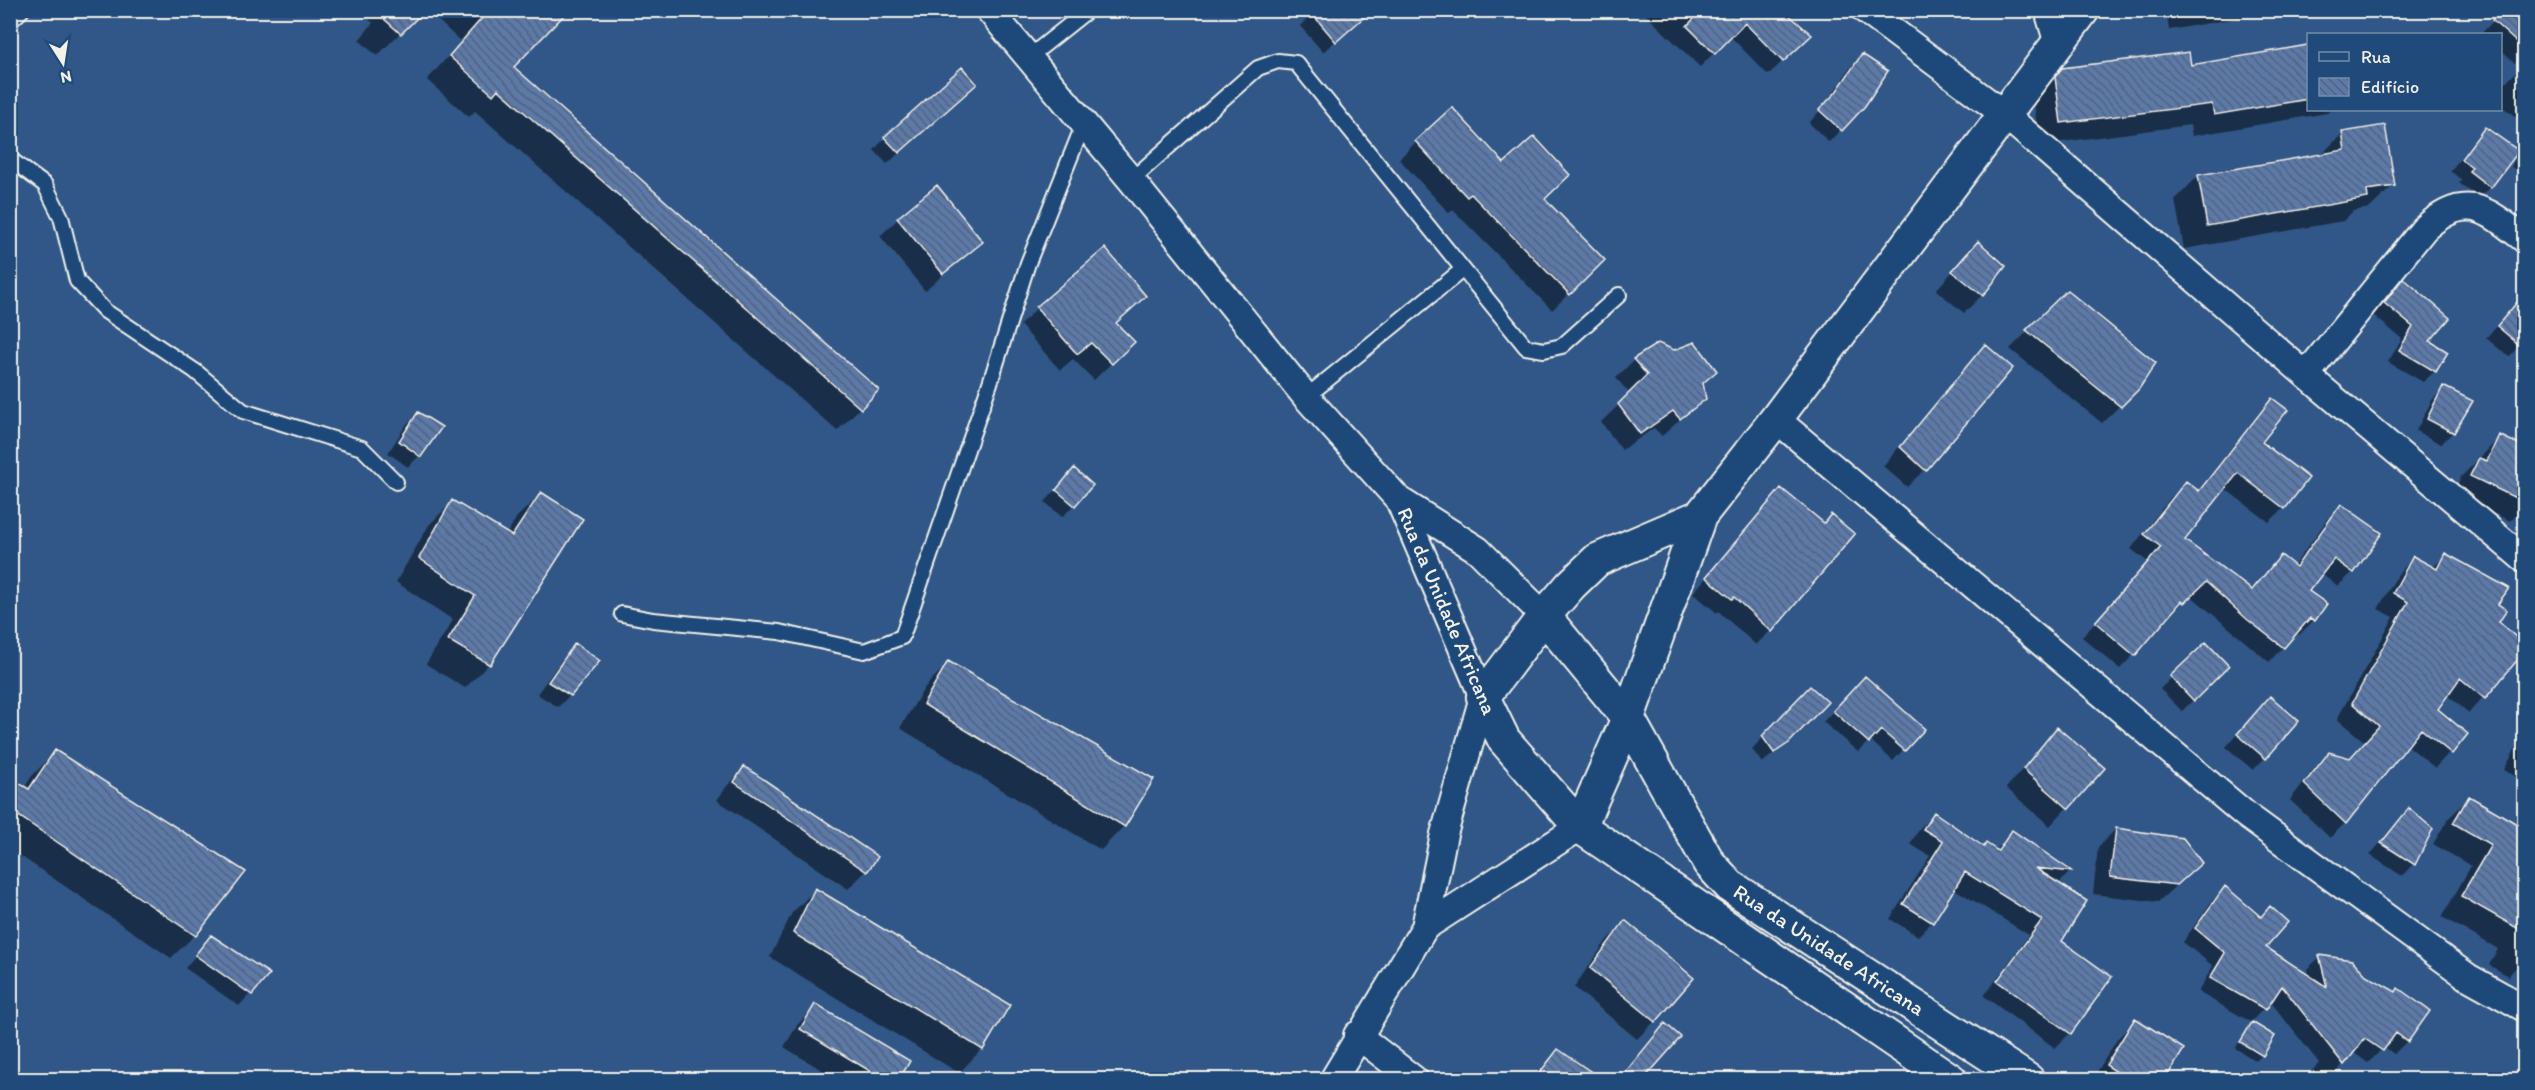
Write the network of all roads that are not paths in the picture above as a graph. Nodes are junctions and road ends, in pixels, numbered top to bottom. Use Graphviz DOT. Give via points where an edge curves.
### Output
graph roads {
  1 [pos="22,10"];
  2 [pos="989,10"];
  3 [pos="1088,10"];
  4 [pos="1865,10"];
  5 [pos="2048,10"];
  6 [pos="2083,10"];
  7 [pos="10,21"];
  8 [pos="2058,44"];
  9 [pos="1029,57"];
  10 [pos="2004,114"];
  11 [pos="1084,123"];
  12 [pos="10,159"];
  13 [pos="1131,180"];
  14 [pos="2524,239"];
  15 [pos="1462,270"];
  16 [pos="1619,295"];
  17 [pos="2306,375"];
  18 [pos="1306,397"];
  19 [pos="1776,419"];
  20 [pos="396,482"];
  21 [pos="1399,500"];
  22 [pos="1700,516"];
  23 [pos="2524,559"];
  24 [pos="622,614"];
  25 [pos="1544,616"];
  26 [pos="1483,697"];
  27 [pos="1628,718"];
  28 [pos="1580,827"];
  29 [pos="1425,927"];
  30 [pos="2524,1008"];
  31 [pos="1357,1035"];
  32 [pos="1333,1080"];
  33 [pos="1415,1080"];
  34 [pos="1951,1080"];
  35 [pos="2028,1080"];
  1 -- 7 [label="lane"];
  2 -- 9 [label="street"];
  3 -- 9 [label="lane"];
  4 -- 10 [label="street"];
  5 -- 8 [label="street"];
  6 -- 8 [label="street"];
  8 -- 10 [label="street"];
  9 -- 11 [label="street"];
  10 -- 17 [label="street"];
  10 -- 19 [label="street"];
  11 -- 13 [label="street"];
  11 -- 24 [label="lane" via="1028,263 902,637 864,651 779,632"];
  12 -- 20 [label="lane" via="45,185 61,217 77,281 105,311 195,370 243,411 362,448"];
  13 -- 15 [label="lane" via="1258,68 1278,62 1296,63"];
  13 -- 18 [label="street"];
  14 -- 17 [label="street" via="2489,211 2453,209 2437,217"];
  15 -- 16 [label="lane" via="1526,347 1544,350 1562,346"];
  15 -- 18 [label="lane"];
  17 -- 23 [label="street"];
  18 -- 21 [label="street"];
  19 -- 22 [label="street"];
  19 -- 30 [label="street" via="2246,815 2468,976"];
  21 -- 25 [label="street, Rua da Unidade Africana" via="1478,550"];
  21 -- 26 [label="street, Rua da Unidade Africana"];
  22 -- 25 [label="street" via="1597,560"];
  22 -- 27 [label="street"];
  25 -- 26 [label="street"];
  25 -- 27 [label="street, Rua da Unidade Africana"];
  26 -- 28 [label="street, Rua da Unidade Africana" via="1504,740"];
  26 -- 29 [label="street" via="1444,834"];
  27 -- 28 [label="street"];
  27 -- 35 [label="street, Rua da Unidade Africana" via="1709,863 1730,886"];
  28 -- 29 [label="street"];
  28 -- 34 [label="street, Rua da Unidade Africana"];
  29 -- 31 [label="street"];
  31 -- 32 [label="street"];
  31 -- 33 [label="street"];
}
